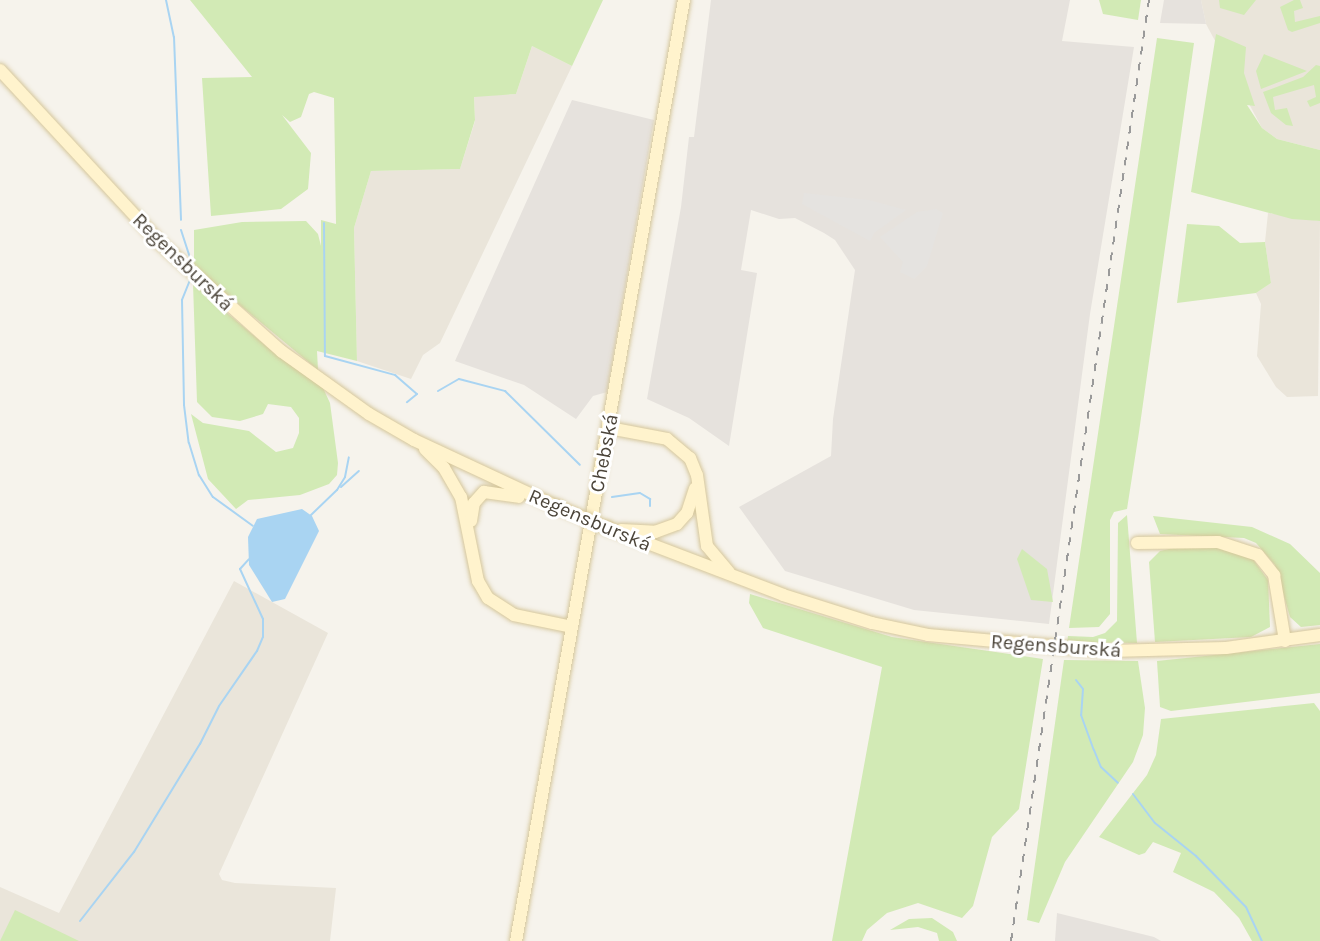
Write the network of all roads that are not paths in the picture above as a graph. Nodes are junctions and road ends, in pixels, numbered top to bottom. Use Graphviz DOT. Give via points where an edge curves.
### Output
graph roads {
  1 [pos="684,0"];
  2 [pos="0,70"];
  3 [pos="609,428"];
  4 [pos="428,449"];
  5 [pos="694,466"];
  6 [pos="544,502"];
  7 [pos="470,531"];
  8 [pos="629,534"];
  9 [pos="1137,543"];
  10 [pos="754,585"];
  11 [pos="572,627"];
  12 [pos="1320,635"];
  13 [pos="1285,641"];
  14 [pos="516,941"];
  1 -- 3 [label="main road, Chebská"];
  2 -- 4 [label="main road, Regensburská" via="148,230 225,304 307,370"];
  3 -- 5 [label="main road" via="667,440 679,446"];
  3 -- 11 [label="main road, Chebská"];
  4 -- 6 [label="main road, Regensburská"];
  4 -- 7 [label="main road" via="456,485"];
  5 -- 8 [label="main road" via="695,492 683,518 666,529"];
  5 -- 10 [label="main road" via="707,546 726,570"];
  6 -- 7 [label="main road" via="499,491 484,492 474,503"];
  6 -- 8 [label="main road, Regensburská, bridge"];
  7 -- 11 [label="main road" via="478,580 492,603 514,615"];
  8 -- 10 [label="main road, Regensburská"];
  9 -- 13 [label="main road" via="1218,542 1258,555 1274,575"];
  10 -- 13 [label="main road, Regensburská" via="883,625 1033,647 1174,650"];
  11 -- 14 [label="main road, Chebská"];
  12 -- 13 [label="main road, Regensburská"];
}
